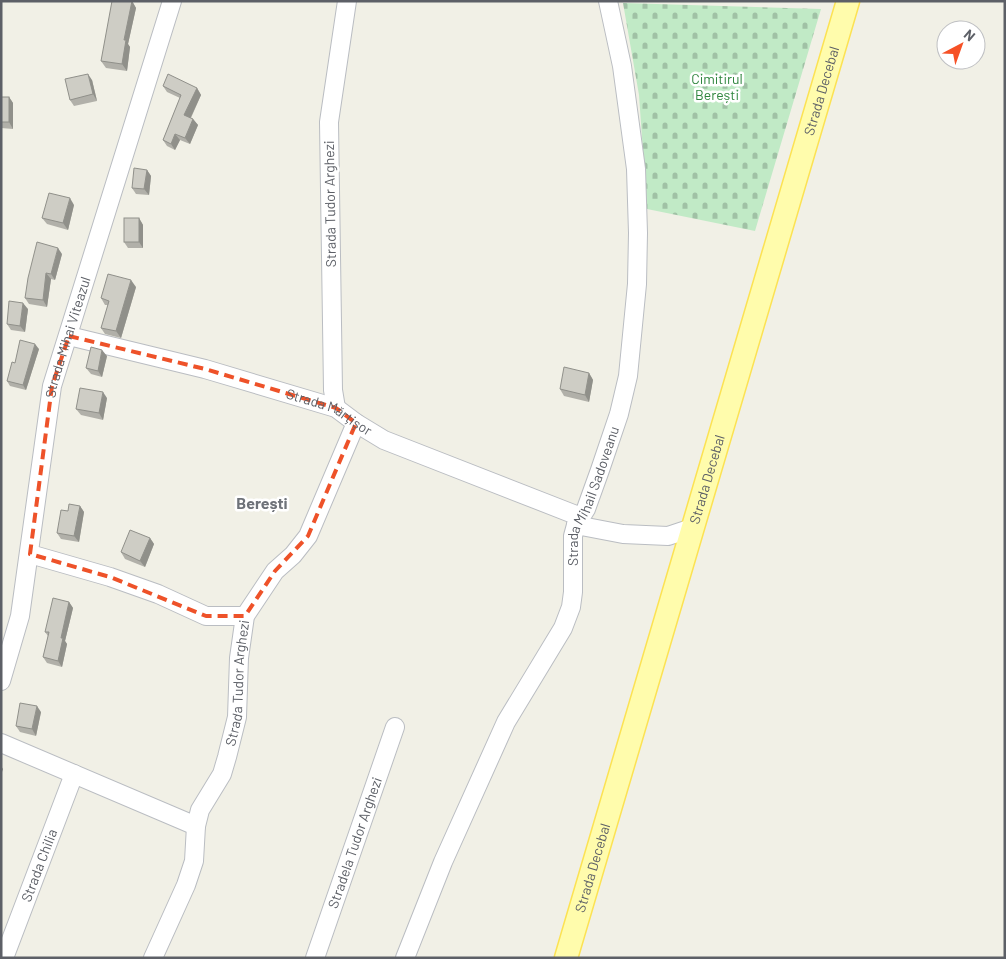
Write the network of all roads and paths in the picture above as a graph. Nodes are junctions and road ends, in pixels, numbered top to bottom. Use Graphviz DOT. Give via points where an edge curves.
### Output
graph roads {
  1 [pos="172,1"];
  2 [pos="347,1"];
  3 [pos="608,1"];
  4 [pos="848,1"];
  5 [pos="69,336"];
  6 [pos="336,408"];
  7 [pos="356,423"];
  8 [pos="578,521"];
  9 [pos="692,528"];
  10 [pos="30,554"];
  11 [pos="245,616"];
  12 [pos="1,681"];
  13 [pos="395,727"];
  14 [pos="1,743"];
  15 [pos="74,774"];
  16 [pos="196,826"];
  17 [pos="4,958"];
  18 [pos="152,958"];
  19 [pos="315,958"];
  20 [pos="405,958"];
  21 [pos="566,958"];
  1 -- 5 [label="street, Strada Mihai Viteazul"];
  2 -- 6 [label="street, Strada Tudor Arghezi" via="329,122 333,390"];
  3 -- 8 [label="street, Strada Mihail Sadoveanu" via="622,66 636,169 637,284 628,376 620,414 589,501"];
  4 -- 9 [label="main road, Strada Decebal"];
  5 -- 6 [label="street, Strada Mărțișor" via="205,369"];
  5 -- 10 [label="street, Strada Mihai Viteazul" via="52,386"];
  6 -- 7 [label="street, Strada Mărțișor"];
  7 -- 8 [label="street, Strada Mărțișor" via="384,440"];
  7 -- 11 [label="street, Strada Tudor Arghezi" via="308,536 275,571"];
  8 -- 9 [label="street, Strada Mărțișor" via="623,534 668,536"];
  8 -- 20 [label="street, Strada Mihail Sadoveanu" via="572,549 571,607 563,628 506,722 443,862"];
  9 -- 21 [label="main road, Strada Decebal"];
  10 -- 11 [label="street" via="110,576 206,616"];
  10 -- 12 [label="street, Strada Mihai Viteazul" via="20,616"];
  11 -- 16 [label="street, Strada Tudor Arghezi" via="236,717 222,774 200,810"];
  13 -- 19 [label="street, Stradela Tudor Arghezi"];
  14 -- 15 [label="street"];
  15 -- 16 [label="street"];
  15 -- 17 [label="street, Strada Chilia"];
  16 -- 18 [label="street, Strada Tudor Arghezi" via="194,861"];
}
